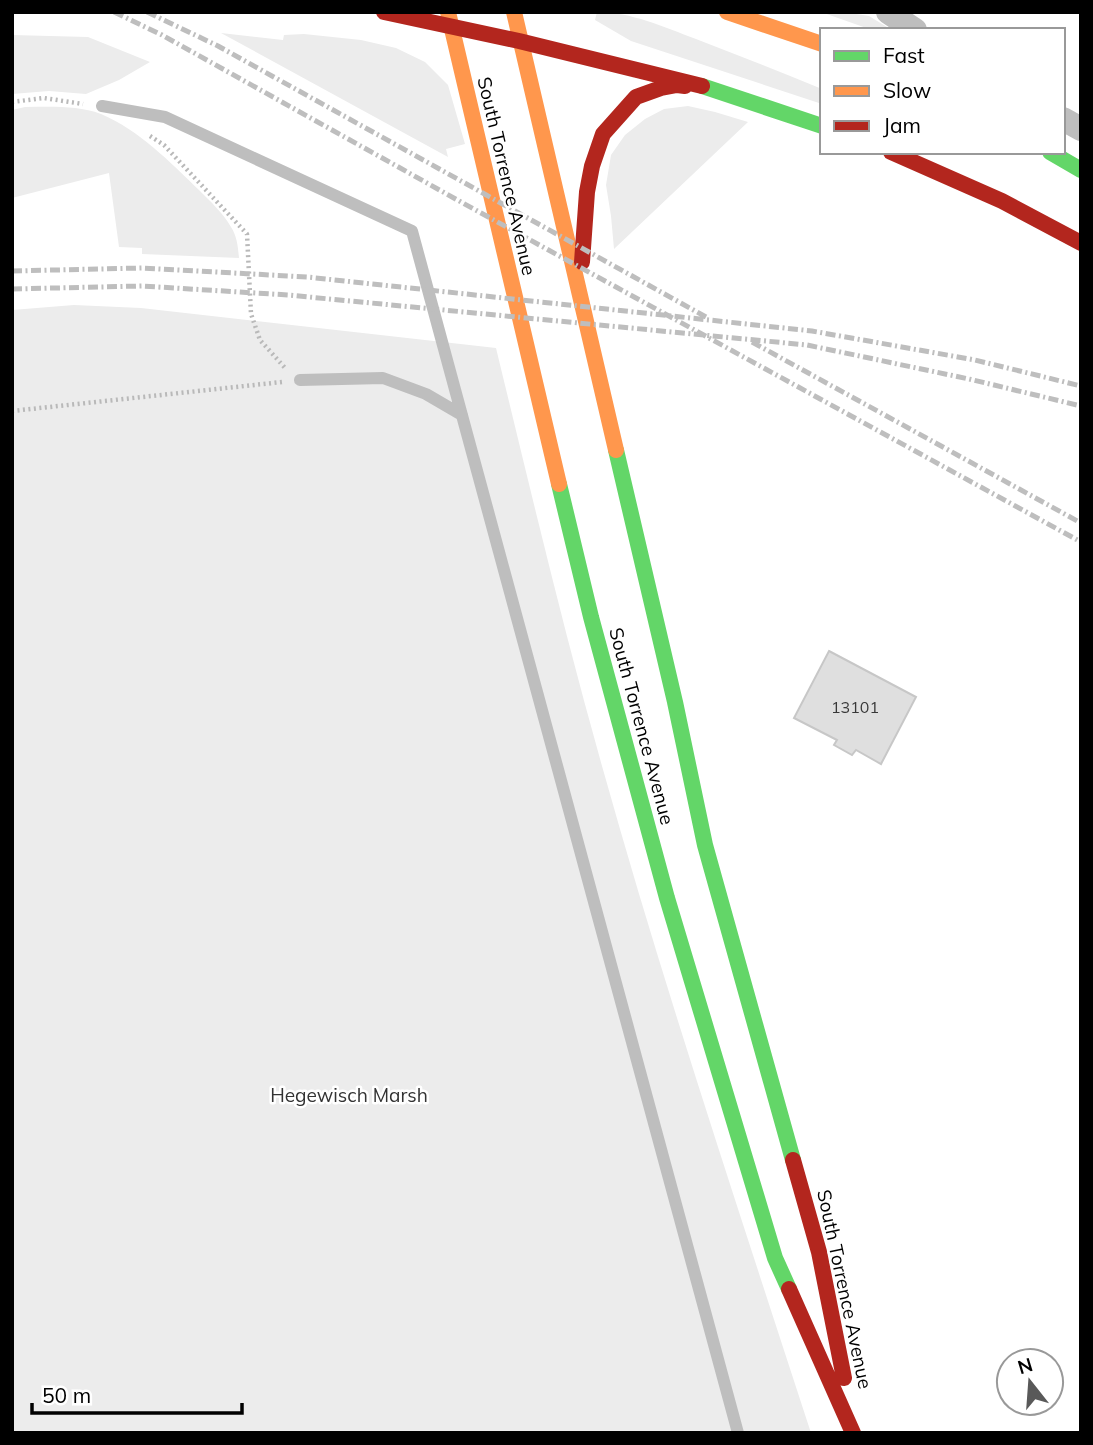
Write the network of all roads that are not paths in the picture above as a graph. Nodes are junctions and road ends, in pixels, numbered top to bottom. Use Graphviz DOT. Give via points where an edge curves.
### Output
graph roads {
  1 [pos="384,12"];
  2 [pos="514,12"];
  3 [pos="727,12"];
  4 [pos="888,12"];
  5 [pos="449,19"];
  6 [pos="912,28"];
  7 [pos="519,41"];
  8 [pos="820,43"];
  9 [pos="706,87"];
  10 [pos="102,106"];
  11 [pos="1065,120"];
  12 [pos="820,125"];
  13 [pos="1081,129"];
  14 [pos="896,154"];
  15 [pos="1053,154"];
  16 [pos="1081,170"];
  17 [pos="1081,243"];
  18 [pos="580,297"];
  19 [pos="300,380"];
  20 [pos="462,415"];
  21 [pos="738,1433"];
  22 [pos="854,1433"];
  1 -- 5 [label="main road"];
  2 -- 7 [label="main road, South Torrence Avenue"];
  3 -- 8 [label="main road"];
  4 -- 6 [label="street"];
  5 -- 7 [label="main road"];
  5 -- 22 [label="main road, South Torrence Avenue" via="591,617 667,898 775,1258"];
  7 -- 9 [label="main road"];
  7 -- 18 [label="main road, South Torrence Avenue"];
  9 -- 12 [label="main road"];
  9 -- 18 [label="main road" via="677,85 636,97 603,134 587,192"];
  10 -- 20 [label="lane" via="165,117 412,230"];
  11 -- 13 [label="street"];
  14 -- 17 [label="main road" via="1002,201"];
  15 -- 16 [label="main road"];
  18 -- 22 [label="main road, South Torrence Avenue" via="705,845 819,1252"];
  19 -- 20 [label="lane" via="383,378 426,394"];
  20 -- 21 [label="lane"];
}
